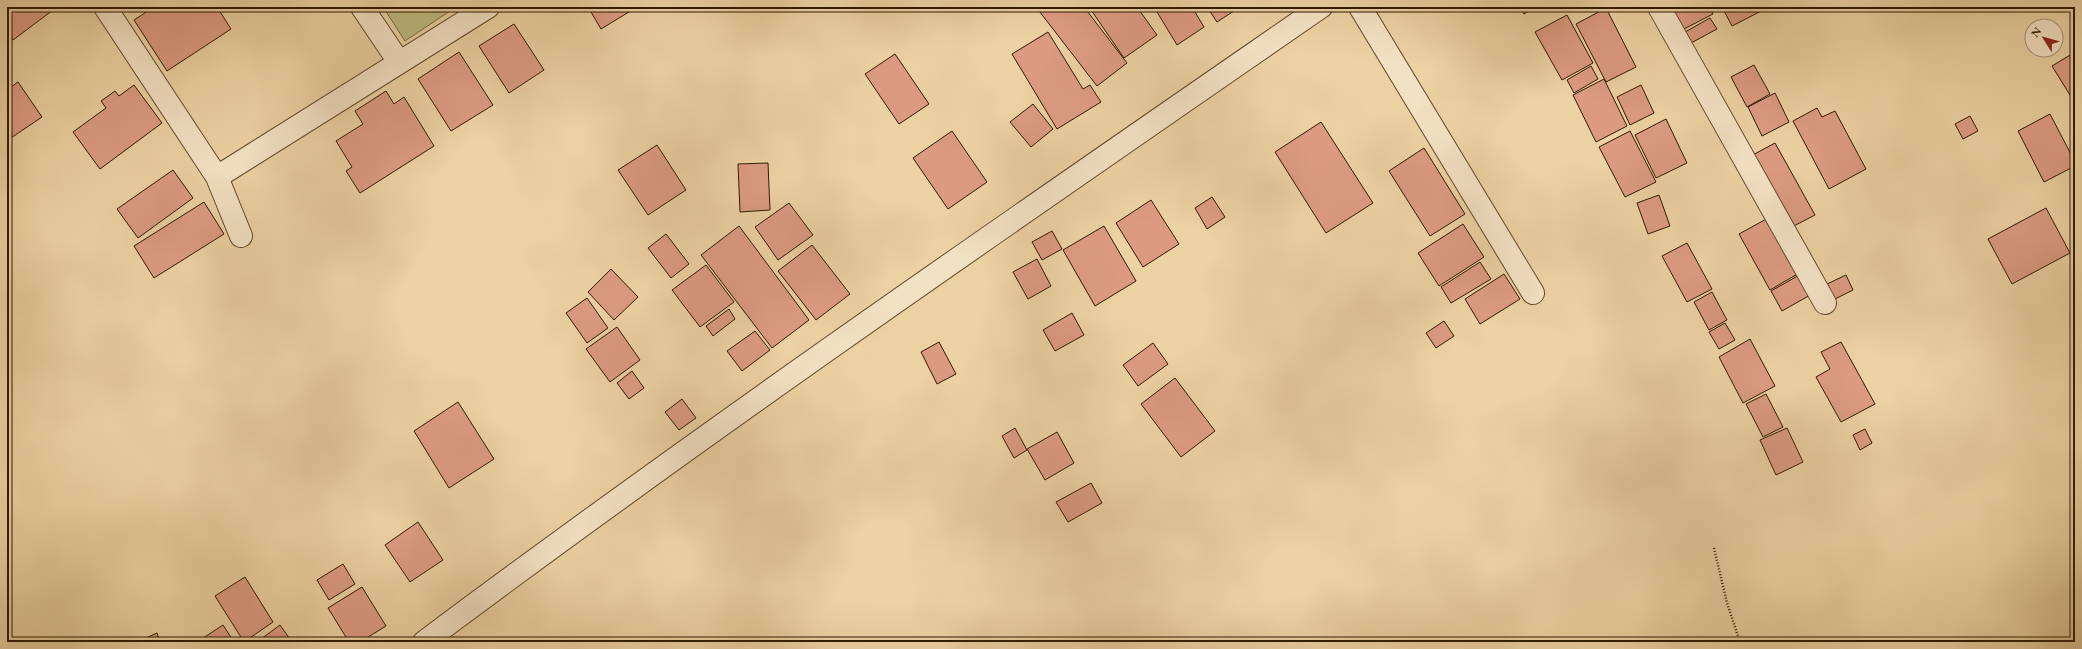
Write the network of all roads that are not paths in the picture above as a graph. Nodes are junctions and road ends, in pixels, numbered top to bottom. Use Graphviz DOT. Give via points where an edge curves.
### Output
graph roads {
  1 [pos="104,7"];
  2 [pos="362,7"];
  3 [pos="488,7"];
  4 [pos="1321,7"];
  5 [pos="1360,7"];
  6 [pos="1659,7"];
  7 [pos="399,62"];
  8 [pos="217,177"];
  9 [pos="241,236"];
  10 [pos="1533,293"];
  11 [pos="1825,303"];
  12 [pos="424,642"];
  1 -- 8 [label="street"];
  2 -- 7 [label="street"];
  3 -- 7 [label="street"];
  4 -- 12 [label="street" via="971,248 554,544"];
  5 -- 10 [label="street"];
  6 -- 11 [label="street"];
  7 -- 8 [label="street"];
  8 -- 9 [label="street"];
}
